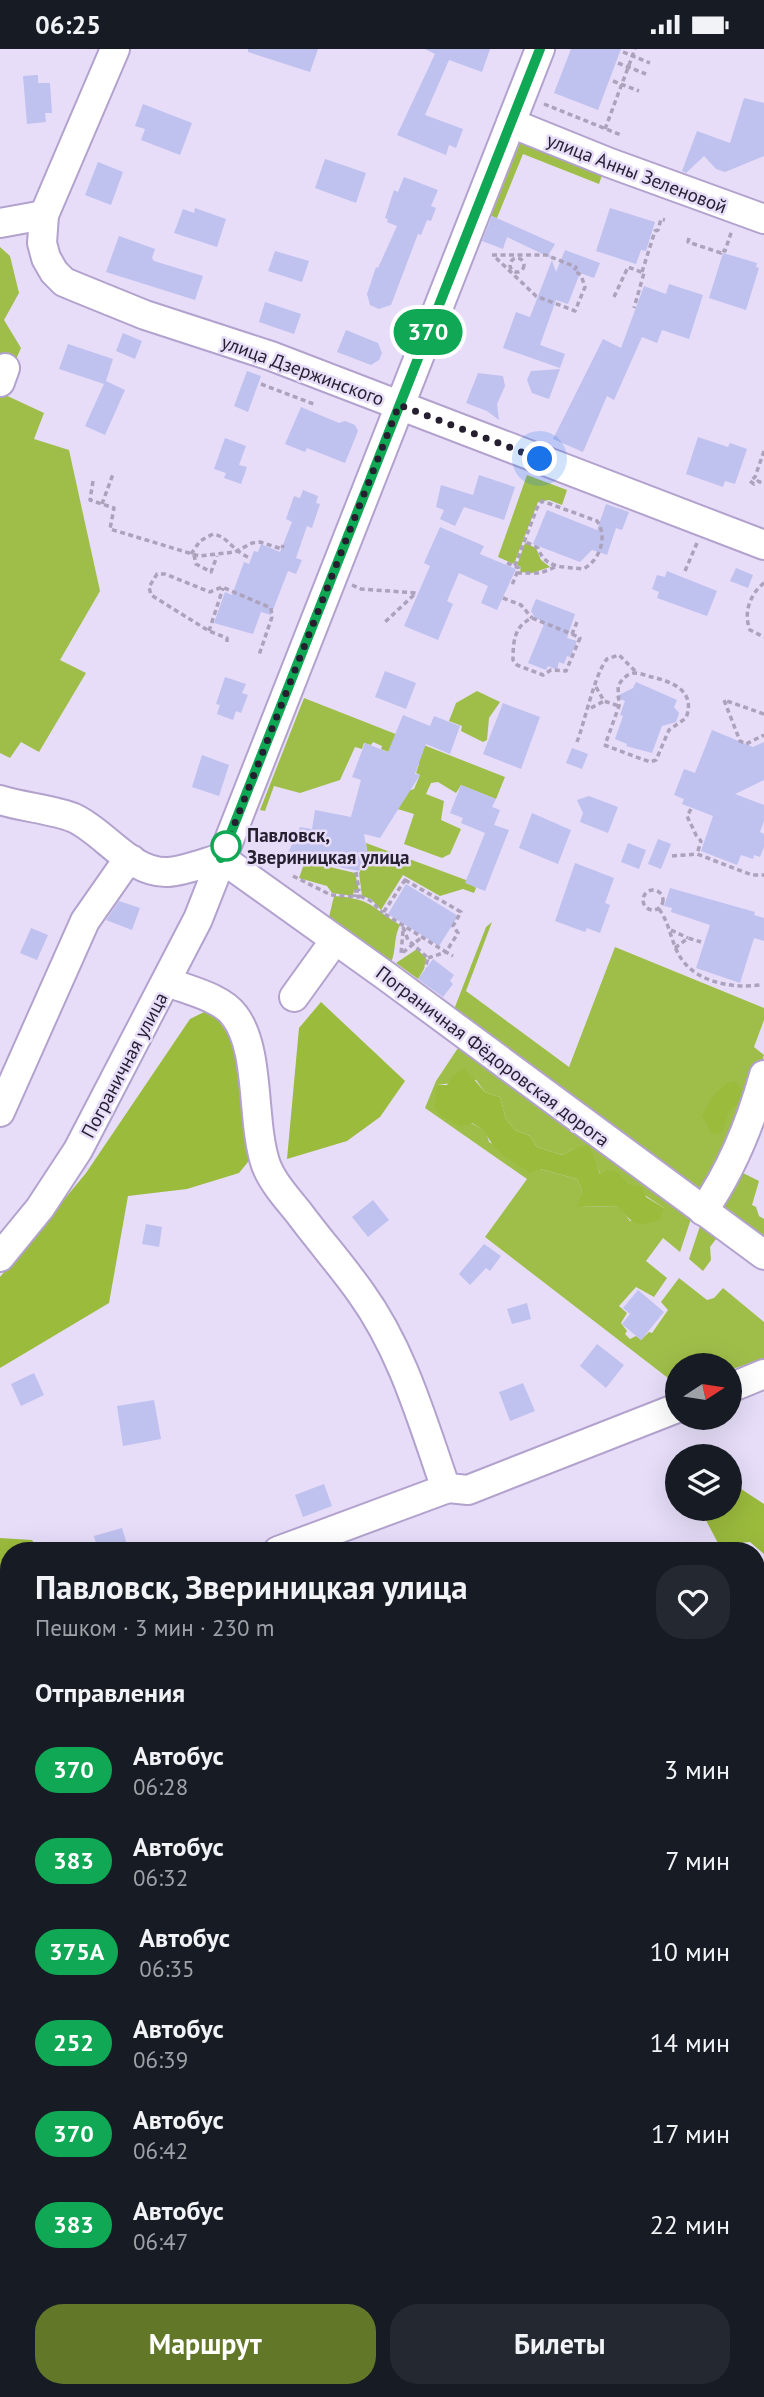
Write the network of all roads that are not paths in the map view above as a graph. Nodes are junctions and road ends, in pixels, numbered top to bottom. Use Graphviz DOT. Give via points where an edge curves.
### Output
graph roads {
  1 [pos="115,49"];
  2 [pos="540,49"];
  3 [pos="511,123"];
  4 [pos="44,215"];
  5 [pos="764,219"];
  6 [pos="0,223"];
  7 [pos="399,405"];
  8 [pos="764,545"];
  9 [pos="0,800"];
  10 [pos="221,858"];
  11 [pos="132,859"];
  12 [pos="335,940"];
  13 [pos="168,982"];
  14 [pos="294,997"];
  15 [pos="764,1075"];
  16 [pos="0,1112"];
  17 [pos="703,1211"];
  18 [pos="764,1255"];
  19 [pos="0,1257"];
  20 [pos="764,1374"];
  21 [pos="742,1383"];
  22 [pos="665,1413"];
  23 [pos="449,1488"];
  24 [pos="302,1542"];
  1 -- 4 [label="street"];
  2 -- 3 [label="street, Пограничная улица"];
  3 -- 5 [label="street, улица Анны Зеленовой"];
  3 -- 7 [label="street, Пограничная улица"];
  4 -- 6 [label="street"];
  4 -- 7 [label="street, улица Дзержинского" via="46,258 54,272 76,287"];
  7 -- 8 [label="street, улица Дзержинского"];
  7 -- 10 [label="street, Пограничная улица"];
  9 -- 11 [label="street" via="73,817"];
  10 -- 11 [label="street" via="169,872"];
  10 -- 12 [label="street, Пограничная Фёдоровская дорога"];
  10 -- 13 [label="street, Пограничная улица"];
  11 -- 16 [label="street" via="85,921"];
  12 -- 14 [label="street"];
  12 -- 17 [label="street, Пограничная Фёдоровская дорога"];
  13 -- 19 [label="street, Пограничная улица" via="78,1150"];
  13 -- 23 [label="street" via="219,1003 240,1023 250,1059 261,1149 273,1180 361,1293 389,1338"];
  15 -- 17 [label="street" via="732,1160"];
  17 -- 18 [label="street, Пограничная Фёдоровская дорога"];
  20 -- 21 [label="street"];
  22 -- 23 [label="street" via="468,1490"];
  23 -- 24 [label="street"];
}
